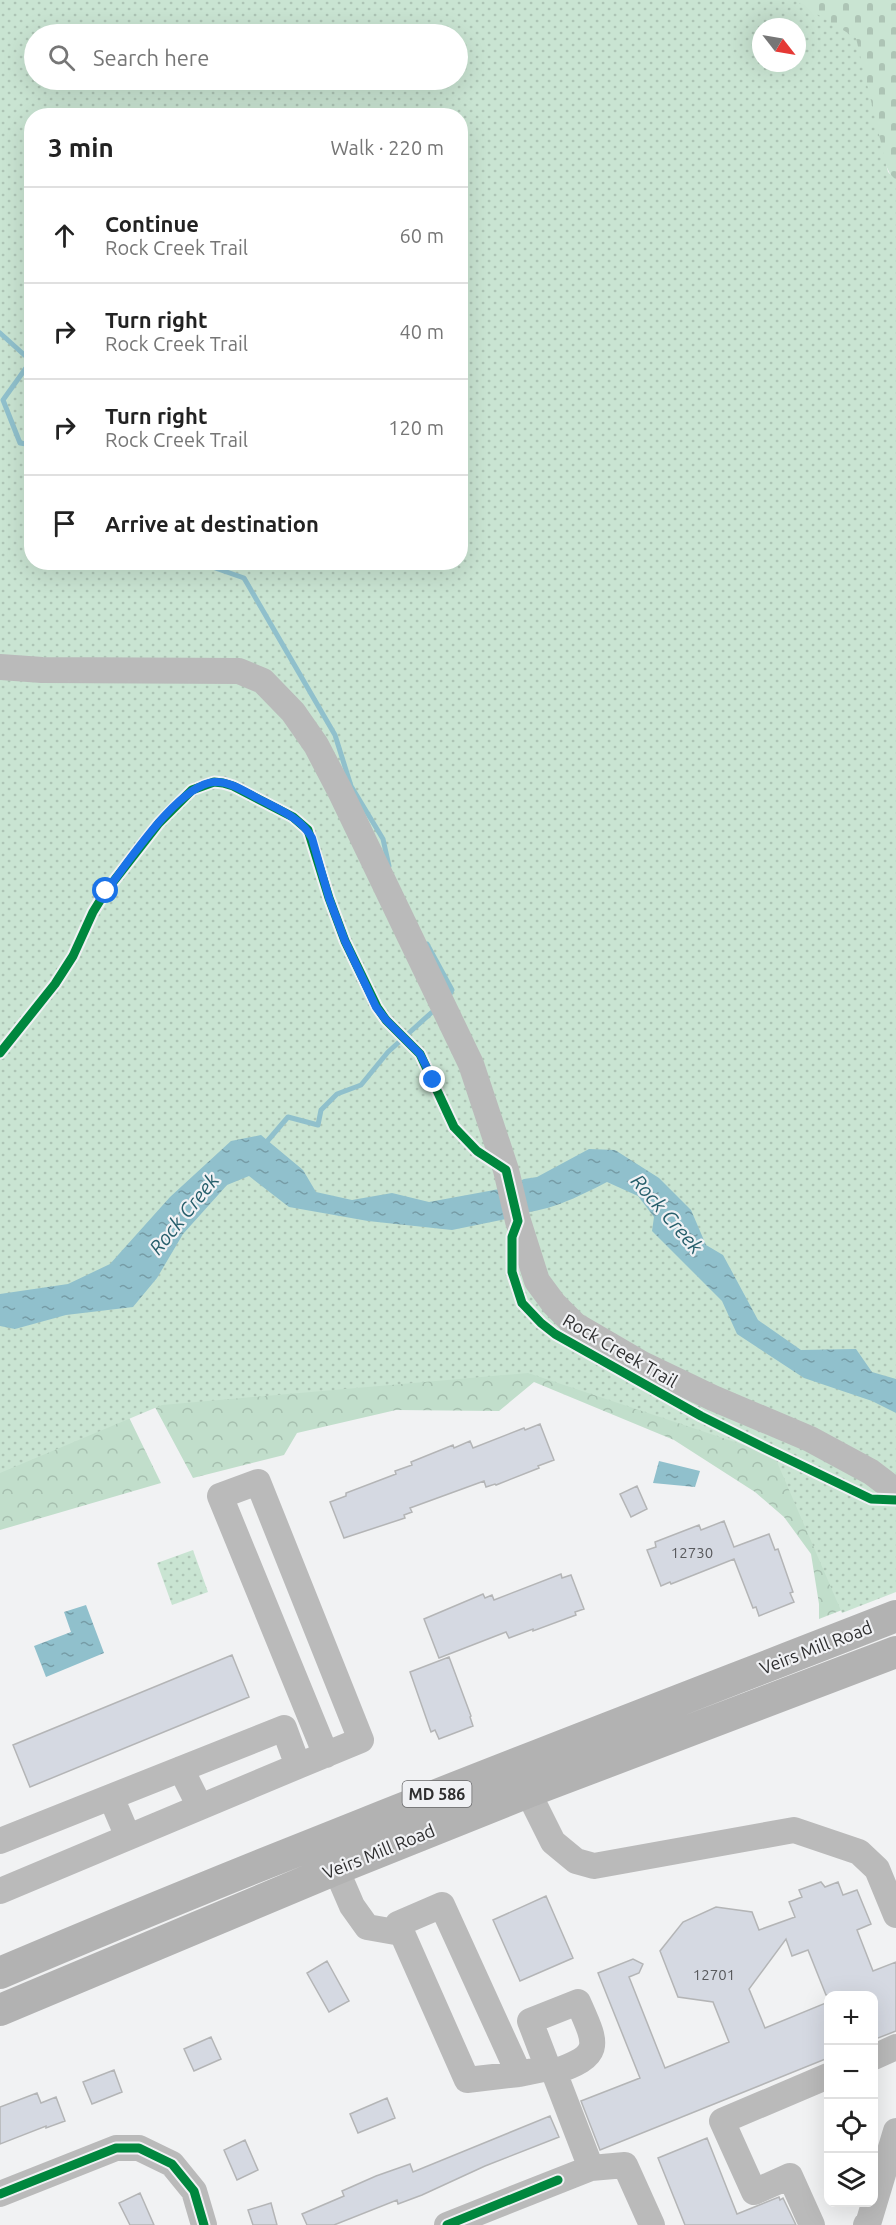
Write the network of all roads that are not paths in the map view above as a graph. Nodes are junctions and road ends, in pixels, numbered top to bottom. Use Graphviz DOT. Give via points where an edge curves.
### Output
graph roads {
  1 [pos="0,667"];
  2 [pos="896,1491"];
  3 [pos="896,1616"];
  4 [pos="896,1652"];
  5 [pos="310,1717"];
  6 [pos="284,1728"];
  7 [pos="326,1755"];
  8 [pos="298,1766"];
  9 [pos="181,1769"];
  10 [pos="528,1792"];
  11 [pos="111,1797"];
  12 [pos="200,1807"];
  13 [pos="128,1837"];
  14 [pos="0,1841"];
  15 [pos="255,1866"];
  16 [pos="336,1869"];
  17 [pos="0,1891"];
  18 [pos="268,1896"];
  19 [pos="896,1915"];
  20 [pos="401,1934"];
  21 [pos="0,1973"];
  22 [pos="0,2010"];
  23 [pos="896,2047"];
  24 [pos="878,2055"];
  25 [pos="519,2074"];
  26 [pos="824,2078"];
  27 [pos="896,2131"];
  28 [pos="591,2168"];
  29 [pos="0,2194"];
  30 [pos="204,2225"];
  31 [pos="447,2225"];
  32 [pos="652,2225"];
  33 [pos="812,2225"];
  34 [pos="868,2225"];
  1 -- 2 [label="street" via="239,671 263,681 293,712 316,745 471,1064 537,1281 554,1304 575,1325 642,1364 810,1438"];
  3 -- 15 [label="main road, Veirs Mill Road / MD 586"];
  4 -- 10 [label="main road, Veirs Mill Road / MD 586"];
  5 -- 6 [label="street"];
  5 -- 7 [label="street"];
  5 -- 7 [label="street" via="220,1496 258,1482 361,1740"];
  6 -- 8 [label="street"];
  6 -- 9 [label="street"];
  7 -- 8 [label="street"];
  8 -- 12 [label="street"];
  9 -- 11 [label="street"];
  9 -- 12 [label="street"];
  10 -- 16 [label="main road, Veirs Mill Road / MD 586"];
  10 -- 19 [label="street" via="553,1842 576,1861 594,1866 794,1830 859,1852 877,1869"];
  11 -- 13 [label="street"];
  11 -- 14 [label="street"];
  12 -- 13 [label="street"];
  13 -- 17 [label="street"];
  15 -- 18 [label="main road"];
  15 -- 21 [label="main road, Veirs Mill Road / MD 586"];
  16 -- 18 [label="main road, Veirs Mill Road / MD 586"];
  16 -- 20 [label="street" via="352,1906 367,1927"];
  18 -- 22 [label="main road, Veirs Mill Road / MD 586"];
  20 -- 25 [label="street" via="467,2080"];
  20 -- 25 [label="street" via="398,1924 442,1905"];
  23 -- 24 [label="street"];
  25 -- 28 [label="street" via="551,2070"];
  26 -- 33 [label="street" via="722,2121 754,2192 790,2176"];
  27 -- 34 [label="street"];
  28 -- 31 [label="street"];
  28 -- 32 [label="street" via="625,2166"];
  29 -- 30 [label="street" via="116,2148 139,2148 172,2164 194,2191"];
}
